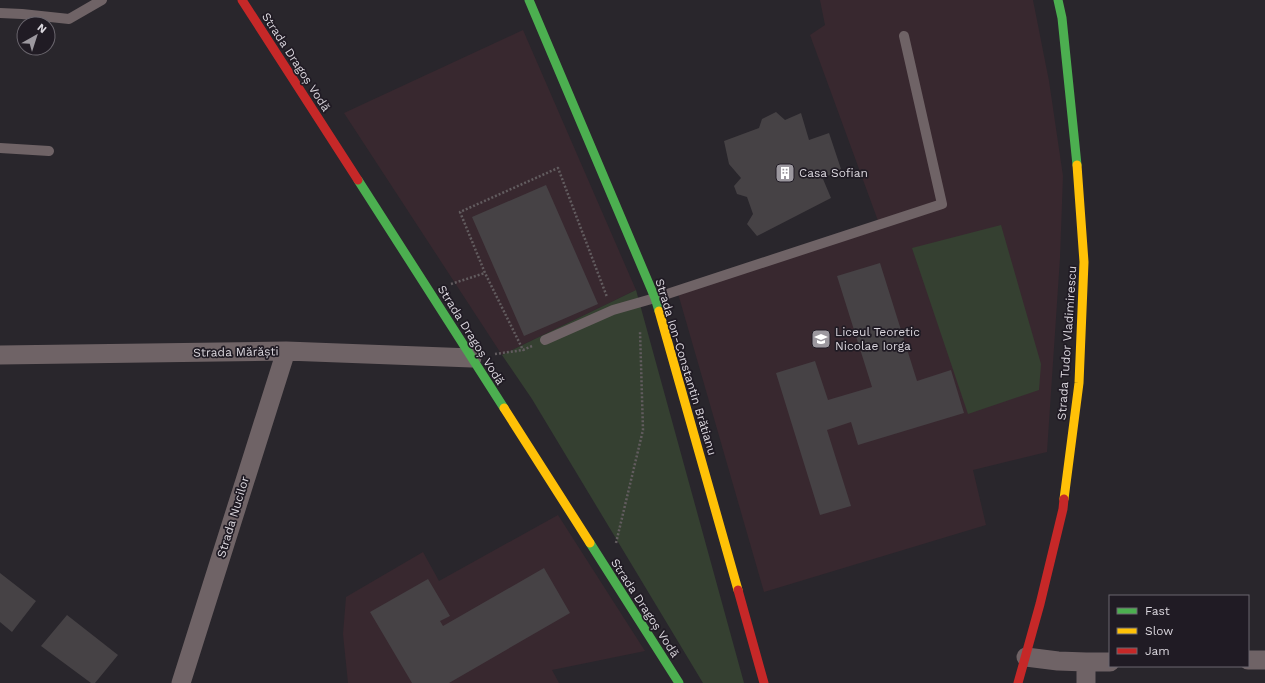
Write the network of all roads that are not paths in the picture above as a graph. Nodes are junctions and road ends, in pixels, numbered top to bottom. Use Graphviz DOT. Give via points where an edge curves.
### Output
graph roads {
  1 [pos="102,0"];
  2 [pos="242,0"];
  3 [pos="529,0"];
  4 [pos="1058,0"];
  5 [pos="0,14"];
  6 [pos="904,36"];
  7 [pos="0,148"];
  8 [pos="50,151"];
  9 [pos="655,298"];
  10 [pos="545,340"];
  11 [pos="286,351"];
  12 [pos="0,356"];
  13 [pos="472,358"];
  14 [pos="1026,657"];
  15 [pos="1249,660"];
  16 [pos="1265,660"];
  17 [pos="1086,662"];
  18 [pos="1109,662"];
  19 [pos="181,683"];
  20 [pos="679,683"];
  21 [pos="764,683"];
  22 [pos="1018,683"];
  23 [pos="1086,683"];
  1 -- 5 [label="lane" via="69,19"];
  2 -- 13 [label="street, Strada Dragoș Vodă"];
  3 -- 9 [label="street, Strada Ion-Constantin Brătianu"];
  4 -- 14 [label="street, Strada Tudor Vladimirescu" via="1076,146 1084,262 1079,375 1063,509"];
  6 -- 9 [label="lane" via="942,204"];
  7 -- 8 [label="lane"];
  9 -- 10 [label="lane" via="612,310"];
  9 -- 21 [label="street, Strada Ion-Constantin Brătianu"];
  11 -- 12 [label="street, Strada Mărăști"];
  11 -- 13 [label="street, Strada Mărăști"];
  11 -- 19 [label="street, Strada Nucilor"];
  13 -- 20 [label="street, Strada Dragoș Vodă"];
  14 -- 17 [label="street" via="1058,662"];
  14 -- 22 [label="street, Strada Tudor Vladimirescu"];
  15 -- 16 [label="street"];
  17 -- 18 [label="street"];
  17 -- 23 [label="street"];
}
